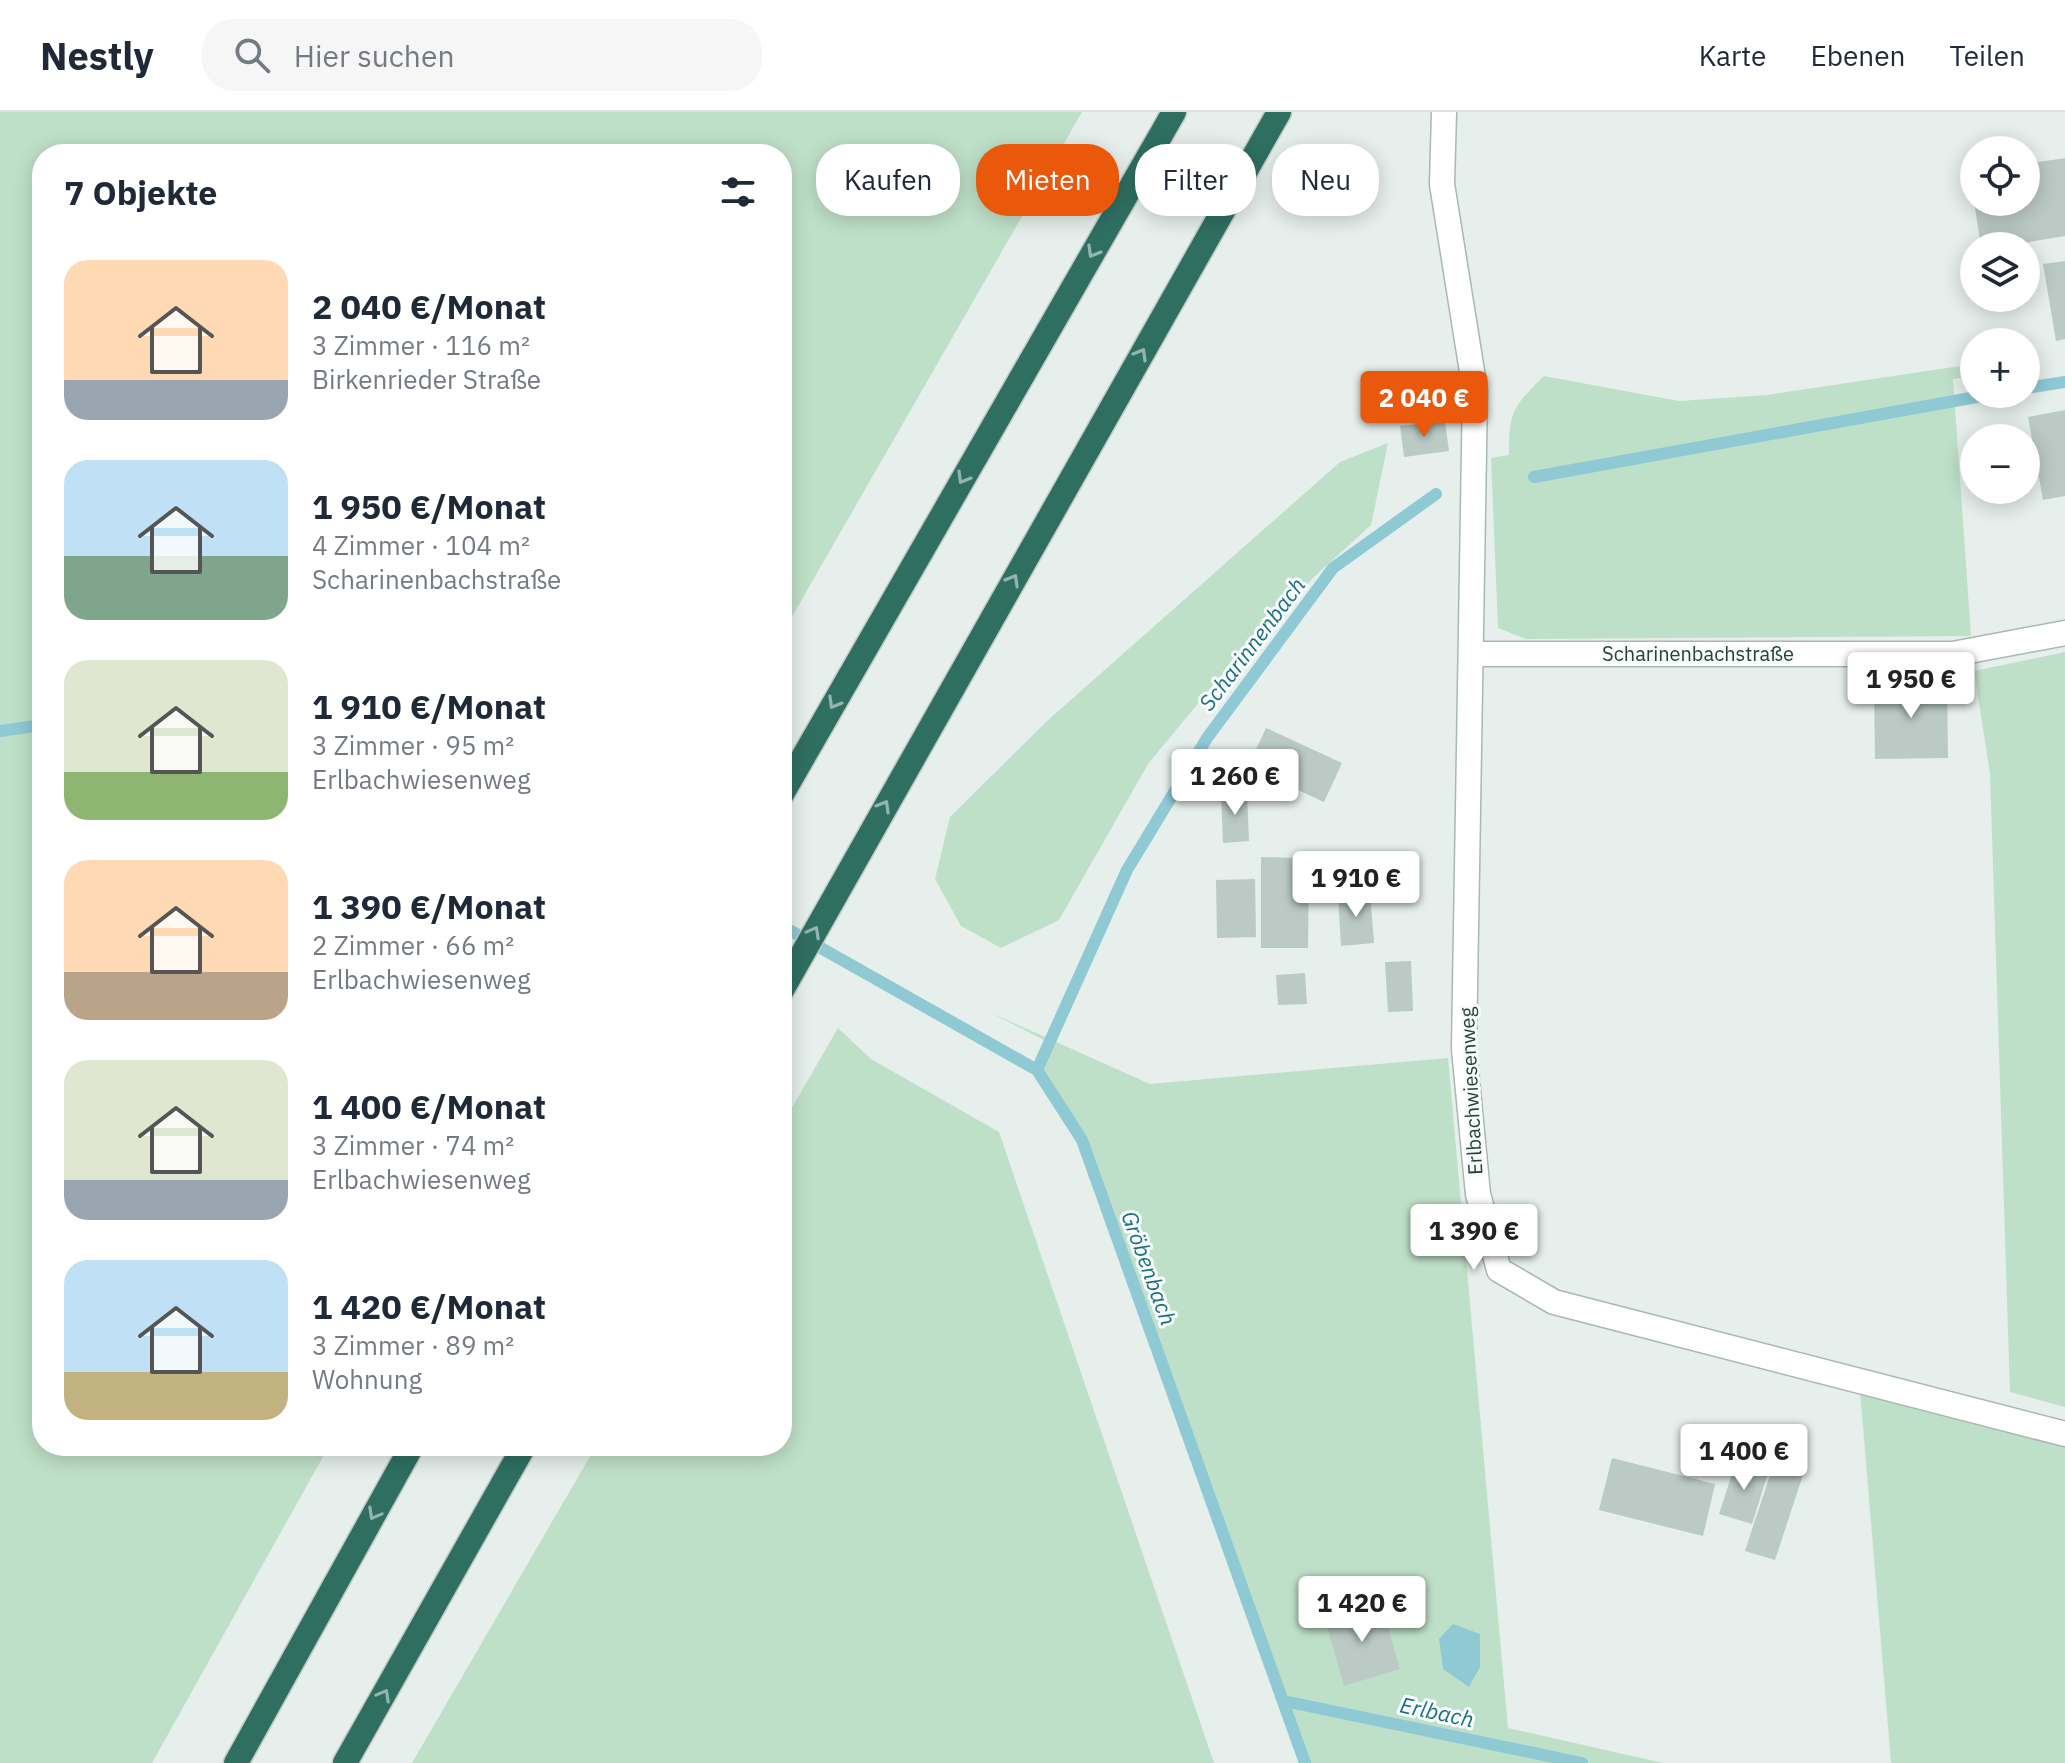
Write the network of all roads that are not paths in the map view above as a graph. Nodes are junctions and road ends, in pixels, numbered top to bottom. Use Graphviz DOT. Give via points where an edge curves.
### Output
graph roads {
  1 [pos="1174,112"];
  2 [pos="1279,112"];
  3 [pos="1444,112"];
  4 [pos="2065,633"];
  5 [pos="1473,654"];
  6 [pos="792,777"];
  7 [pos="792,972"];
  8 [pos="2065,1434"];
  9 [pos="406,1456"];
  10 [pos="518,1456"];
  11 [pos="236,1763"];
  12 [pos="345,1763"];
  1 -- 6 [label="highway, one-way"];
  7 -- 2 [label="highway, one-way"];
  3 -- 5 [label="street, Erlbachwiesenweg" via="1442,184 1475,390"];
  4 -- 5 [label="street, Scharinenbachstraße" via="1953,654"];
  5 -- 8 [label="street, Erlbachwiesenweg" via="1464,1049 1478,1194 1499,1270 1554,1302"];
  9 -- 11 [label="highway, one-way"];
  12 -- 10 [label="highway, one-way"];
}
